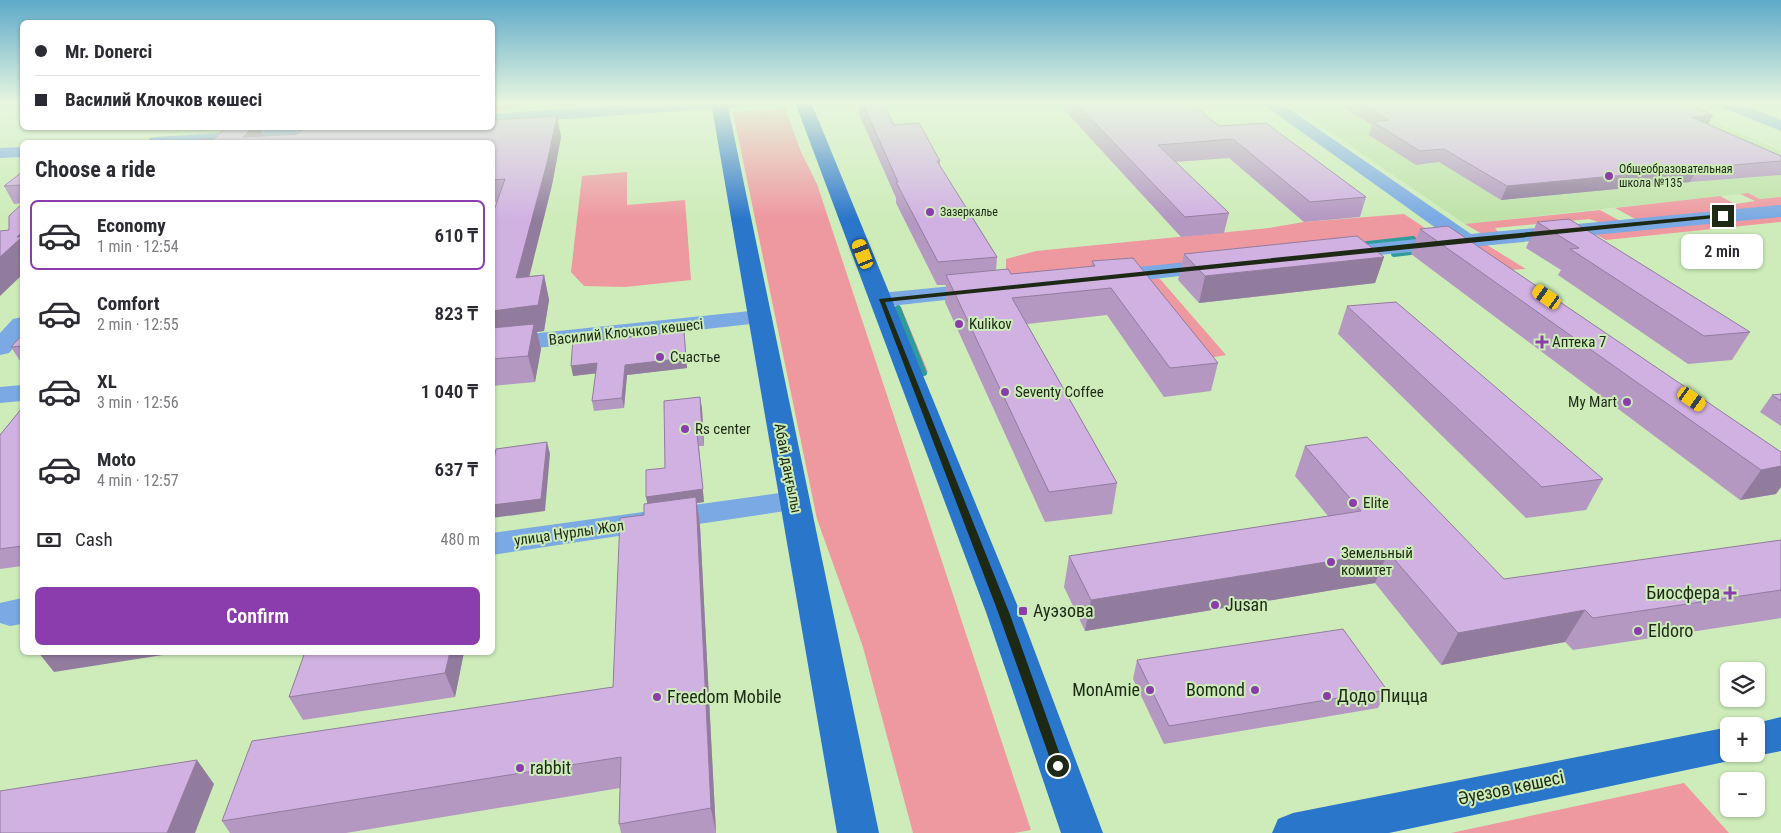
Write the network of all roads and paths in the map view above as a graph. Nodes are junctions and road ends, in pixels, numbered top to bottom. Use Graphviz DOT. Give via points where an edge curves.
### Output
graph roads {
  1 [pos="726,141"];
  2 [pos="819,141"];
  3 [pos="1324,141"];
  4 [pos="20,152"];
  5 [pos="0,154"];
  6 [pos="1781,211"];
  7 [pos="1466,240"];
  8 [pos="1316,256"];
  9 [pos="1496,261"];
  10 [pos="1237,264"];
  11 [pos="1088,279"];
  12 [pos="1004,288"];
  13 [pos="881,300"];
  14 [pos="760,317"];
  15 [pos="20,326"];
  16 [pos="495,346"];
  17 [pos="0,348"];
  18 [pos="20,393"];
  19 [pos="0,395"];
  20 [pos="794,501"];
  21 [pos="495,544"];
  22 [pos="1781,734"];
  23 [pos="1765,737"];
  24 [pos="1720,746"];
  25 [pos="858,833"];
  26 [pos="1082,833"];
  27 [pos="1292,833"];
  1 -- 14 [label="main road, Абай даңғылы"];
  2 -- 13 [label="main road"];
  3 -- 7 [label="street"];
  4 -- 5 [label="street"];
  6 -- 7 [label="street"];
  7 -- 8 [label="street"];
  7 -- 9 [label="street"];
  10 -- 11 [label="street"];
  12 -- 13 [label="street"];
  13 -- 26 [label="main road" via="1004,612"];
  14 -- 16 [label="street, Василий Клочков көшесі"];
  14 -- 20 [label="main road, Абай даңғылы"];
  15 -- 17 [label="street"];
  18 -- 19 [label="street"];
  20 -- 21 [label="street, улица Нурлы Жол"];
  20 -- 25 [label="main road, Абай даңғылы"];
  22 -- 23 [label="main road"];
  24 -- 27 [label="main road, Әуезов көшесі"];
}
